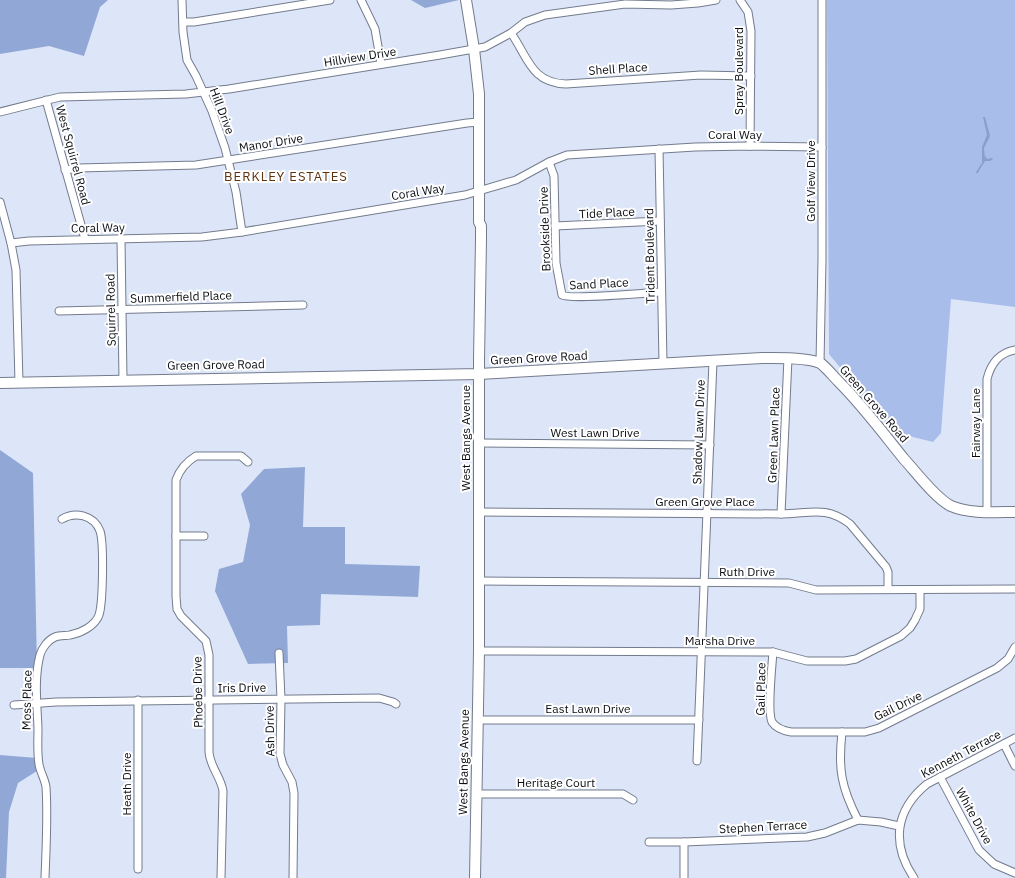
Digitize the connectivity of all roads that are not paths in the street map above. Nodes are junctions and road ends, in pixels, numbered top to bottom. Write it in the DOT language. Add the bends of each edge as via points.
graph roads {
  1 [pos="182,0"];
  2 [pos="330,0"];
  3 [pos="361,0"];
  4 [pos="466,0"];
  5 [pos="716,0"];
  6 [pos="740,0"];
  7 [pos="822,0"];
  8 [pos="651,2"];
  9 [pos="183,22"];
  10 [pos="511,33"];
  11 [pos="474,49"];
  12 [pos="380,64"];
  13 [pos="751,76"];
  14 [pos="204,92"];
  15 [pos="46,100"];
  16 [pos="0,112"];
  17 [pos="479,122"];
  18 [pos="750,146"];
  19 [pos="822,147"];
  20 [pos="659,149"];
  21 [pos="228,161"];
  22 [pos="549,162"];
  23 [pos="65,170"];
  24 [pos="480,191"];
  25 [pos="0,202"];
  26 [pos="660,221"];
  27 [pos="555,226"];
  28 [pos="242,232"];
  29 [pos="121,238"];
  30 [pos="84,239"];
  31 [pos="11,243"];
  32 [pos="661,292"];
  33 [pos="562,295"];
  34 [pos="303,305"];
  35 [pos="122,310"];
  36 [pos="59,311"];
  37 [pos="1015,350"];
  38 [pos="788,358"];
  39 [pos="713,360"];
  40 [pos="662,363"];
  41 [pos="820,363"];
  42 [pos="479,374"];
  43 [pos="124,380"];
  44 [pos="0,383"];
  45 [pos="19,383"];
  46 [pos="479,443"];
  47 [pos="710,445"];
  48 [pos="248,462"];
  49 [pos="479,512"];
  50 [pos="987,512"];
  51 [pos="1015,512"];
  52 [pos="707,513"];
  53 [pos="781,514"];
  54 [pos="62,519"];
  55 [pos="176,536"];
  56 [pos="204,536"];
  57 [pos="478,581"];
  58 [pos="704,583"];
  59 [pos="888,589"];
  60 [pos="1015,589"];
  61 [pos="920,590"];
  62 [pos="1015,647"];
  63 [pos="479,651"];
  64 [pos="701,652"];
  65 [pos="773,652"];
  66 [pos="279,653"];
  67 [pos="281,699"];
  68 [pos="138,700"];
  69 [pos="209,700"];
  70 [pos="37,703"];
  71 [pos="396,704"];
  72 [pos="14,705"];
  73 [pos="477,720"];
  74 [pos="699,720"];
  75 [pos="774,724"];
  76 [pos="842,732"];
  77 [pos="1015,738"];
  78 [pos="1004,744"];
  79 [pos="697,762"];
  80 [pos="1015,766"];
  81 [pos="940,777"];
  82 [pos="476,794"];
  83 [pos="633,800"];
  84 [pos="858,820"];
  85 [pos="899,826"];
  86 [pos="649,842"];
  87 [pos="684,842"];
  88 [pos="138,869"];
  89 [pos="1015,873"];
  90 [pos="45,878"];
  91 [pos="221,878"];
  92 [pos="293,878"];
  93 [pos="475,878"];
  94 [pos="684,878"];
  95 [pos="914,878"];
  1 -- 9 [label="street, Hill Drive"];
  2 -- 9 [label="street"];
  3 -- 12 [label="street" via="375,29"];
  4 -- 11 [label="street, West Bangs Avenue"];
  5 -- 8 [label="street, Hillview Drive" via="698,3"];
  6 -- 13 [label="street, Spray Boulevard" via="750,18"];
  7 -- 19 [label="street, Golf View Drive"];
  8 -- 10 [label="street, Hillview Drive" via="540,16 525,22"];
  9 -- 14 [label="street, Hill Drive" via="187,60"];
  10 -- 11 [label="street, Hillview Drive" via="489,45"];
  10 -- 13 [label="street, Shell Place" via="532,69 539,76 552,82 566,84 701,75"];
  11 -- 12 [label="street, Hillview Drive"];
  11 -- 17 [label="street, West Bangs Avenue" via="479,80"];
  12 -- 14 [label="street, Hillview Drive"];
  13 -- 18 [label="street, Spray Boulevard"];
  14 -- 15 [label="street, Hillview Drive" via="60,97"];
  14 -- 21 [label="street, Hill Drive"];
  15 -- 16 [label="street, Hillview Drive"];
  15 -- 23 [label="street, West Squirrel Road"];
  17 -- 21 [label="street, Manor Drive"];
  17 -- 24 [label="street, West Bangs Avenue"];
  18 -- 19 [label="street, Coral Way"];
  18 -- 20 [label="street, Coral Way"];
  19 -- 41 [label="street, Golf View Drive"];
  20 -- 22 [label="street, Coral Way" via="567,155"];
  20 -- 26 [label="street, Trident Boulevard"];
  21 -- 23 [label="street, Manor Drive" via="196,166"];
  21 -- 28 [label="street, Hill Drive"];
  22 -- 24 [label="street, Coral Way" via="516,180"];
  22 -- 27 [label="street, Brookside Drive" via="554,176"];
  23 -- 30 [label="street, West Squirrel Road"];
  24 -- 28 [label="street, Coral Way"];
  24 -- 42 [label="street, West Bangs Avenue"];
  25 -- 31 [label="street"];
  26 -- 27 [label="street, Tide Place"];
  26 -- 32 [label="street, Trident Boulevard"];
  27 -- 33 [label="street, Brookside Drive" via="556,263"];
  28 -- 29 [label="street, Coral Way" via="202,237"];
  29 -- 30 [label="street, Coral Way"];
  29 -- 35 [label="street, Squirrel Road"];
  30 -- 31 [label="street, Coral Way" via="29,240"];
  31 -- 45 [label="street" via="16,270"];
  32 -- 33 [label="street, Sand Place" via="584,297"];
  32 -- 40 [label="street, Trident Boulevard"];
  34 -- 35 [label="street, Summerfield Place"];
  35 -- 36 [label="street, Summerfield Place"];
  35 -- 43 [label="street, Squirrel Road"];
  37 -- 50 [label="street, Fairway Lane" via="1008,351 994,362 987,379"];
  38 -- 39 [label="street, Green Grove Road"];
  38 -- 41 [label="street, Green Grove Road"];
  38 -- 53 [label="street, Green Lawn Place"];
  39 -- 40 [label="street, Green Grove Road"];
  39 -- 47 [label="street, Shadow Lawn Drive"];
  40 -- 42 [label="street, Green Grove Road"];
  41 -- 50 [label="street, Green Grove Road" via="853,396 917,474 942,500 956,508"];
  42 -- 43 [label="street, Green Grove Road"];
  42 -- 46 [label="street, West Bangs Avenue"];
  43 -- 45 [label="street, Green Grove Road"];
  44 -- 45 [label="street, Green Grove Road"];
  46 -- 47 [label="street, West Lawn Drive"];
  46 -- 49 [label="street, West Bangs Avenue"];
  47 -- 52 [label="street, Shadow Lawn Drive"];
  48 -- 55 [label="street, Phoebe Drive" via="240,456 196,456 186,463 176,480"];
  49 -- 52 [label="street, Green Grove Place"];
  49 -- 57 [label="street, West Bangs Avenue"];
  50 -- 51 [label="street, Green Grove Road"];
  52 -- 53 [label="street, Green Grove Place"];
  52 -- 58 [label="street, Shadow Lawn Drive"];
  53 -- 59 [label="street, Green Grove Place" via="819,511 844,519 886,567"];
  54 -- 70 [label="street, Moss Place" via="76,514 87,516 100,530 102,603 99,616 92,625 72,635 55,637 45,645 40,654 37,675"];
  55 -- 56 [label="street"];
  55 -- 69 [label="street, Phoebe Drive" via="177,609 184,621 203,637 208,645"];
  57 -- 58 [label="street, Ruth Drive"];
  57 -- 63 [label="street, West Bangs Avenue"];
  58 -- 59 [label="street, Ruth Drive" via="789,583 816,590"];
  58 -- 64 [label="street, Shadow Lawn Drive"];
  59 -- 61 [label="street, Ruth Drive"];
  60 -- 61 [label="street, Ruth Drive"];
  61 -- 65 [label="street, Marsha Drive" via="920,609 910,628 901,636 860,658 845,661 807,661"];
  62 -- 76 [label="street, Gail Drive" via="1008,659 996,668 879,728 865,732"];
  63 -- 64 [label="street, Marsha Drive"];
  63 -- 73 [label="street, West Bangs Avenue"];
  64 -- 65 [label="street, Marsha Drive"];
  64 -- 74 [label="street, Shadow Lawn Drive"];
  65 -- 75 [label="street, Gail Place" via="770,714"];
  66 -- 67 [label="street, Ash Drive"];
  67 -- 69 [label="street, Iris Drive"];
  67 -- 71 [label="street, Iris Drive" via="379,698"];
  67 -- 92 [label="street, Ash Drive" via="280,754 294,793"];
  68 -- 69 [label="street, Iris Drive"];
  68 -- 70 [label="street, Iris Drive"];
  68 -- 88 [label="street, Heath Drive"];
  69 -- 91 [label="street, Phoebe Drive" via="209,756 220,778 223,791"];
  70 -- 72 [label="street, Iris Drive"];
  70 -- 90 [label="street, Moss Place" via="38,763 46,786"];
  73 -- 74 [label="street, East Lawn Drive"];
  73 -- 82 [label="street, West Bangs Avenue"];
  74 -- 79 [label="street, Shadow Lawn Drive"];
  75 -- 76 [label="street, Gail Drive" via="791,732"];
  76 -- 84 [label="street" via="842,783"];
  77 -- 78 [label="street, Kenneth Terrace"];
  78 -- 80 [label="street"];
  78 -- 81 [label="street, Kenneth Terrace"];
  81 -- 85 [label="street, Kenneth Terrace" via="913,797"];
  81 -- 89 [label="street, White Drive" via="979,850 994,864"];
  82 -- 83 [label="street, Heritage Court" via="623,794"];
  82 -- 93 [label="street, West Bangs Avenue"];
  84 -- 85 [label="street, Stephen Terrace"];
  84 -- 87 [label="street, Stephen Terrace" via="807,837"];
  85 -- 95 [label="street, Kenneth Terrace" via="903,858"];
  86 -- 87 [label="street, Stephen Terrace"];
  87 -- 94 [label="street"];
}
